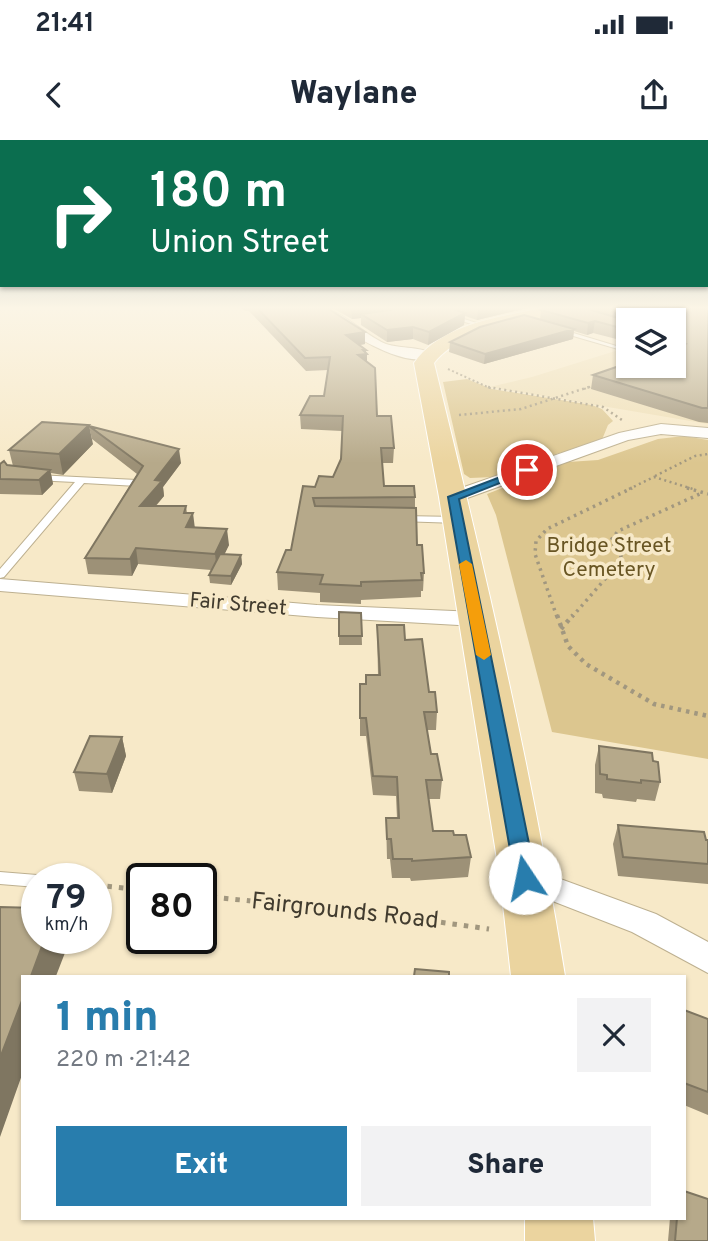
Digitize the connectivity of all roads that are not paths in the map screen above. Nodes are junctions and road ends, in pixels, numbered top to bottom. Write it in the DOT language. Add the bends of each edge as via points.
graph roads {
  1 [pos="429,359"];
  2 [pos="436,361"];
  3 [pos="708,433"];
  4 [pos="25,477"];
  5 [pos="80,482"];
  6 [pos="137,483"];
  7 [pos="455,509"];
  8 [pos="389,519"];
  9 [pos="0,575"];
  10 [pos="0,585"];
  11 [pos="476,619"];
  12 [pos="0,878"];
  13 [pos="525,878"];
  14 [pos="21,880"];
  15 [pos="708,959"];
  16 [pos="538,975"];
  17 [pos="559,1220"];
  18 [pos="560,1241"];
  1 -- 2 [label="street"];
  2 -- 7 [label="highway" via="424,363"];
  3 -- 7 [label="street" via="673,429 624,436"];
  4 -- 5 [label="lane"];
  5 -- 6 [label="lane"];
  5 -- 9 [label="lane"];
  7 -- 8 [label="lane"];
  7 -- 11 [label="highway"];
  10 -- 11 [label="street, Fair Street"];
  11 -- 13 [label="highway"];
  12 -- 14 [label="lane"];
  13 -- 15 [label="street" via="644,923"];
  13 -- 16 [label="highway"];
  17 -- 18 [label="highway"];
}
